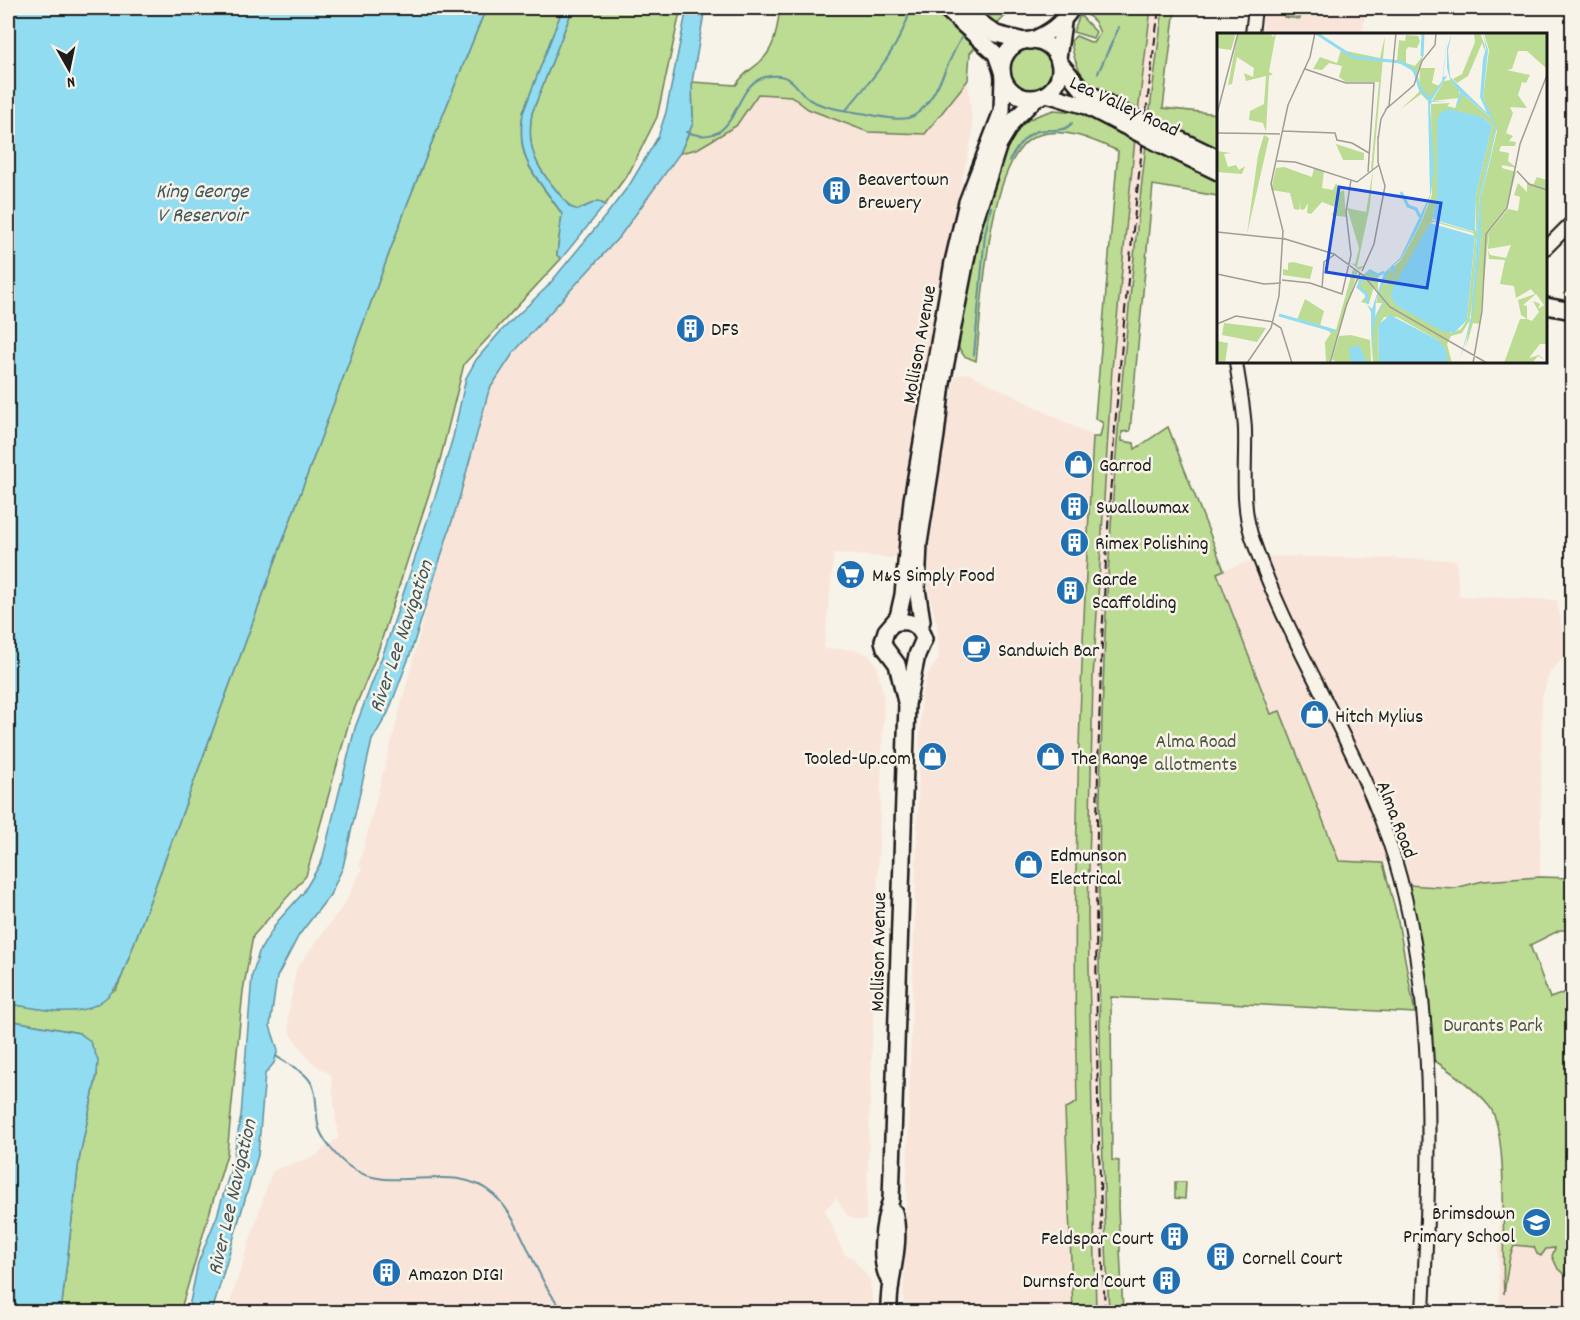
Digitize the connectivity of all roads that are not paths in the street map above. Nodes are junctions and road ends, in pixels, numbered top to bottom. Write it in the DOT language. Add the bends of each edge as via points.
graph roads {
  1 [pos="945,8"];
  2 [pos="961,8"];
  3 [pos="1072,8"];
  4 [pos="1255,8"];
  5 [pos="1063,22"];
  6 [pos="979,30"];
  7 [pos="1252,33"];
  8 [pos="1027,41"];
  9 [pos="1059,60"];
  10 [pos="1003,74"];
  11 [pos="1042,96"];
  12 [pos="1124,119"];
  13 [pos="1161,137"];
  14 [pos="1217,158"];
  15 [pos="1217,171"];
  16 [pos="1572,222"];
  17 [pos="1547,246"];
  18 [pos="1547,306"];
  19 [pos="1572,311"];
  20 [pos="1236,363"];
  21 [pos="894,623"];
  22 [pos="919,628"];
  23 [pos="889,654"];
  24 [pos="917,655"];
  25 [pos="907,704"];
  26 [pos="889,1312"];
  27 [pos="1423,1312"];
  1 -- 6 [label="main road"];
  2 -- 6 [label="main road"];
  3 -- 5 [label="main road"];
  4 -- 7 [label="street"];
  5 -- 8 [label="main road" via="1045,35"];
  5 -- 9 [label="main road"];
  6 -- 8 [label="main road"];
  6 -- 10 [label="main road" via="996,54"];
  8 -- 9 [label="main road" via="1047,45"];
  8 -- 10 [label="main road" via="1014,46 1005,56"];
  9 -- 11 [label="main road" via="1060,73 1054,87"];
  9 -- 12 [label="main road, Lea Valley Road" via="1082,89"];
  10 -- 11 [label="main road" via="1007,86 1017,95"];
  10 -- 21 [label="main road, Mollison Avenue" via="1002,111 967,202 953,262 912,500 903,595"];
  11 -- 12 [label="main road, Lea Valley Road"];
  11 -- 22 [label="main road, Mollison Avenue" via="1013,121 999,144 966,257 942,383 919,543"];
  12 -- 13 [label="main road, Lea Valley Road, bridge"];
  13 -- 14 [label="main road, Lea Valley Road"];
  13 -- 15 [label="main road, Lea Valley Road"];
  16 -- 17 [label="street"];
  18 -- 19 [label="main road"];
  20 -- 27 [label="street, Alma Road" via="1245,428 1249,526 1299,648 1381,821 1395,861 1415,955 1424,1017 1428,1116"];
  21 -- 22 [label="main road" via="910,622"];
  21 -- 23 [label="main road, Mollison Avenue" via="883,641"];
  22 -- 24 [label="main road, Mollison Avenue" via="924,639"];
  23 -- 24 [label="main road" via="903,660"];
  23 -- 25 [label="main road, Mollison Avenue" via="897,664"];
  24 -- 25 [label="main road, Mollison Avenue"];
  25 -- 26 [label="main road, Mollison Avenue" via="891,1200 886,1216 883,1269 889,1280"];
}
